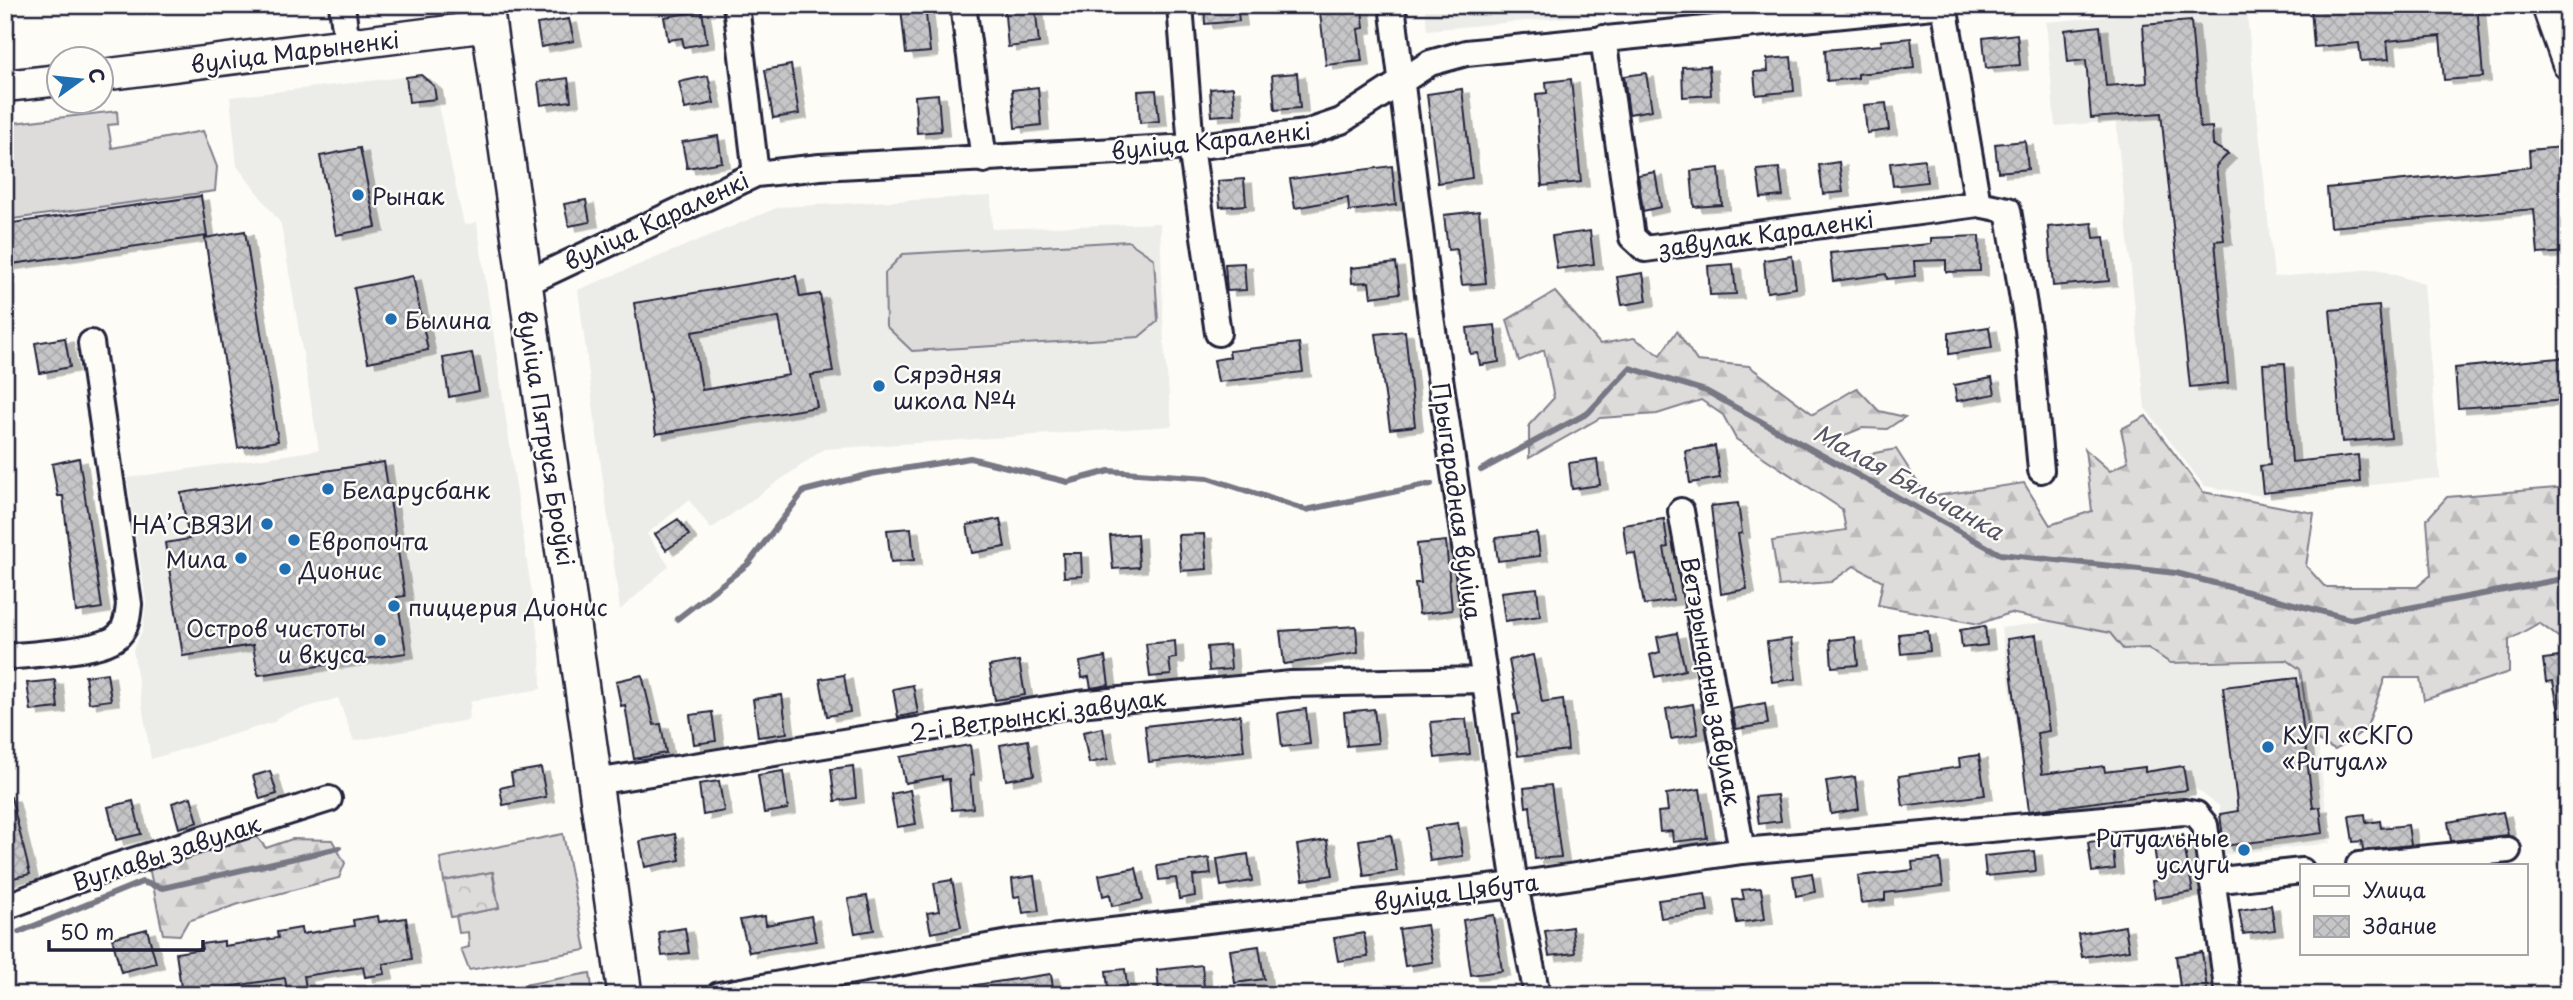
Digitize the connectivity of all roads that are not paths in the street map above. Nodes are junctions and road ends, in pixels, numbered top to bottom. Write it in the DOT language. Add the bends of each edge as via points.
graph roads {
  1 [pos="342,5"];
  2 [pos="736,5"];
  3 [pos="963,5"];
  4 [pos="1180,5"];
  5 [pos="1392,5"];
  6 [pos="1944,5"];
  7 [pos="2547,5"];
  8 [pos="487,15"];
  9 [pos="1603,38"];
  10 [pos="347,45"];
  11 [pos="2568,64"];
  12 [pos="116,73"];
  13 [pos="1399,81"];
  14 [pos="46,82"];
  15 [pos="5,86"];
  16 [pos="1191,147"];
  17 [pos="984,160"];
  18 [pos="756,174"];
  19 [pos="1978,204"];
  20 [pos="524,284"];
  21 [pos="1218,333"];
  22 [pos="91,343"];
  23 [pos="2041,470"];
  24 [pos="1681,512"];
  25 [pos="5,657"];
  26 [pos="1485,680"];
  27 [pos="595,782"];
  28 [pos="329,799"];
  29 [pos="2508,850"];
  30 [pos="1742,851"];
  31 [pos="2369,864"];
  32 [pos="2300,871"];
  33 [pos="2212,881"];
  34 [pos="1515,886"];
  35 [pos="5,907"];
  36 [pos="625,995"];
  37 [pos="719,995"];
  38 [pos="1537,995"];
  39 [pos="2228,995"];
  1 -- 10 [label="street"];
  2 -- 18 [label="street"];
  3 -- 17 [label="street"];
  4 -- 16 [label="street"];
  5 -- 13 [label="street, Прыгарадная вуліца"];
  6 -- 9 [label="street, вуліца Караленкі"];
  6 -- 19 [label="street"];
  7 -- 11 [label="street"];
  8 -- 10 [label="street, вуліца Марыненкі"];
  8 -- 20 [label="main road, вуліца Пятруся Броўкі"];
  9 -- 13 [label="street, вуліца Караленкі" via="1466,54 1430,63"];
  9 -- 19 [label="street, завулак Караленкі" via="1632,237 1645,249"];
  10 -- 12 [label="street, вуліца Марыненкі"];
  13 -- 16 [label="street, вуліца Караленкі" via="1341,121 1306,133"];
  13 -- 26 [label="street, Прыгарадная вуліца"];
  14 -- 15 [label="street"];
  16 -- 17 [label="street, вуліца Караленкі"];
  16 -- 21 [label="street"];
  17 -- 18 [label="street, вуліца Караленкі"];
  18 -- 20 [label="street, вуліца Караленкі"];
  19 -- 23 [label="street, завулак Караленкі" via="2008,209 2028,329"];
  20 -- 27 [label="main road, вуліца Пятруся Броўкі"];
  22 -- 25 [label="street" via="129,604 121,634 101,645"];
  24 -- 30 [label="street, Ветэрынарны завулак"];
  26 -- 27 [label="street, 2-і Ветрынскі завулак" via="1291,684 1079,704"];
  26 -- 34 [label="street, Прыгарадная вуліца"];
  27 -- 36 [label="main road, вуліца Пятруся Броўкі"];
  28 -- 35 [label="street, Вуглавы завулак" via="110,868"];
  29 -- 31 [label="street"];
  30 -- 33 [label="street, вуліца Цябута" via="2184,812 2196,814 2205,825"];
  30 -- 34 [label="street, вуліца Цябута"];
  32 -- 33 [label="street"];
  33 -- 39 [label="street"];
  34 -- 37 [label="street, вуліца Цябута" via="1015,942"];
  34 -- 38 [label="street, Прыгарадная вуліца"];
}
